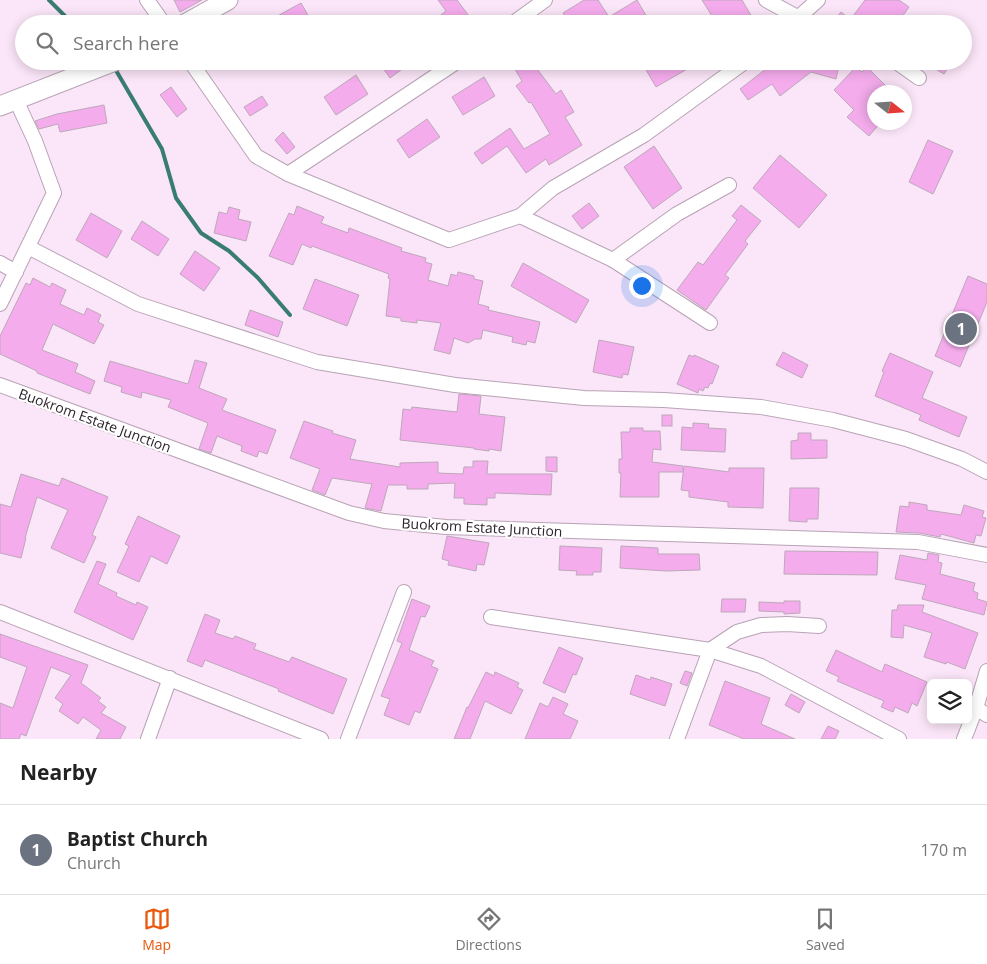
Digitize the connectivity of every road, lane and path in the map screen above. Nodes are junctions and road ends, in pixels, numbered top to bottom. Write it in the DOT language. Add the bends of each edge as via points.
graph roads {
  1 [pos="147,0"];
  2 [pos="228,0"];
  3 [pos="545,0"];
  4 [pos="766,0"];
  5 [pos="818,0"];
  6 [pos="158,15"];
  7 [pos="201,15"];
  8 [pos="524,15"];
  9 [pos="787,15"];
  10 [pos="802,15"];
  11 [pos="96,70"];
  12 [pos="196,70"];
  13 [pos="444,70"];
  14 [pos="734,70"];
  15 [pos="908,70"];
  16 [pos="919,78"];
  17 [pos="8,103"];
  18 [pos="288,174"];
  19 [pos="729,185"];
  20 [pos="520,216"];
  21 [pos="28,247"];
  22 [pos="613,260"];
  23 [pos="0,264"];
  24 [pos="16,272"];
  25 [pos="0,304"];
  26 [pos="710,322"];
  27 [pos="0,385"];
  28 [pos="987,472"];
  29 [pos="987,555"];
  30 [pos="404,592"];
  31 [pos="0,612"];
  32 [pos="491,617"];
  33 [pos="819,626"];
  34 [pos="710,650"];
  35 [pos="987,671"];
  36 [pos="170,678"];
  37 [pos="981,711"];
  38 [pos="148,739"];
  39 [pos="321,739"];
  40 [pos="348,739"];
  41 [pos="677,739"];
  42 [pos="899,739"];
  43 [pos="964,739"];
  1 -- 6 [label="street"];
  2 -- 7 [label="street"];
  3 -- 8 [label="street"];
  4 -- 9 [label="street"];
  5 -- 10 [label="street"];
  11 -- 17 [label="street"];
  12 -- 18 [label="street" via="256,156"];
  13 -- 18 [label="street"];
  14 -- 20 [label="street" via="644,135 552,188"];
  15 -- 16 [label="street"];
  17 -- 21 [label="street" via="35,142 54,193"];
  18 -- 20 [label="street" via="449,240"];
  19 -- 22 [label="street" via="677,214"];
  20 -- 22 [label="street"];
  21 -- 24 [label="street"];
  21 -- 28 [label="street" via="138,304 317,362 455,386 584,398 761,407 833,420 906,439 962,459"];
  22 -- 26 [label="street"];
  23 -- 24 [label="street"];
  24 -- 25 [label="street"];
  27 -- 29 [label="street, Buokrom Estate Junction" via="349,513 384,521 446,527 918,542"];
  30 -- 40 [label="street"];
  31 -- 36 [label="street"];
  32 -- 34 [label="street"];
  33 -- 34 [label="street" via="761,625 737,632"];
  34 -- 41 [label="street"];
  34 -- 42 [label="street" via="761,666"];
  35 -- 37 [label="street"];
  36 -- 38 [label="street"];
  36 -- 39 [label="street"];
  37 -- 43 [label="street"];
}
